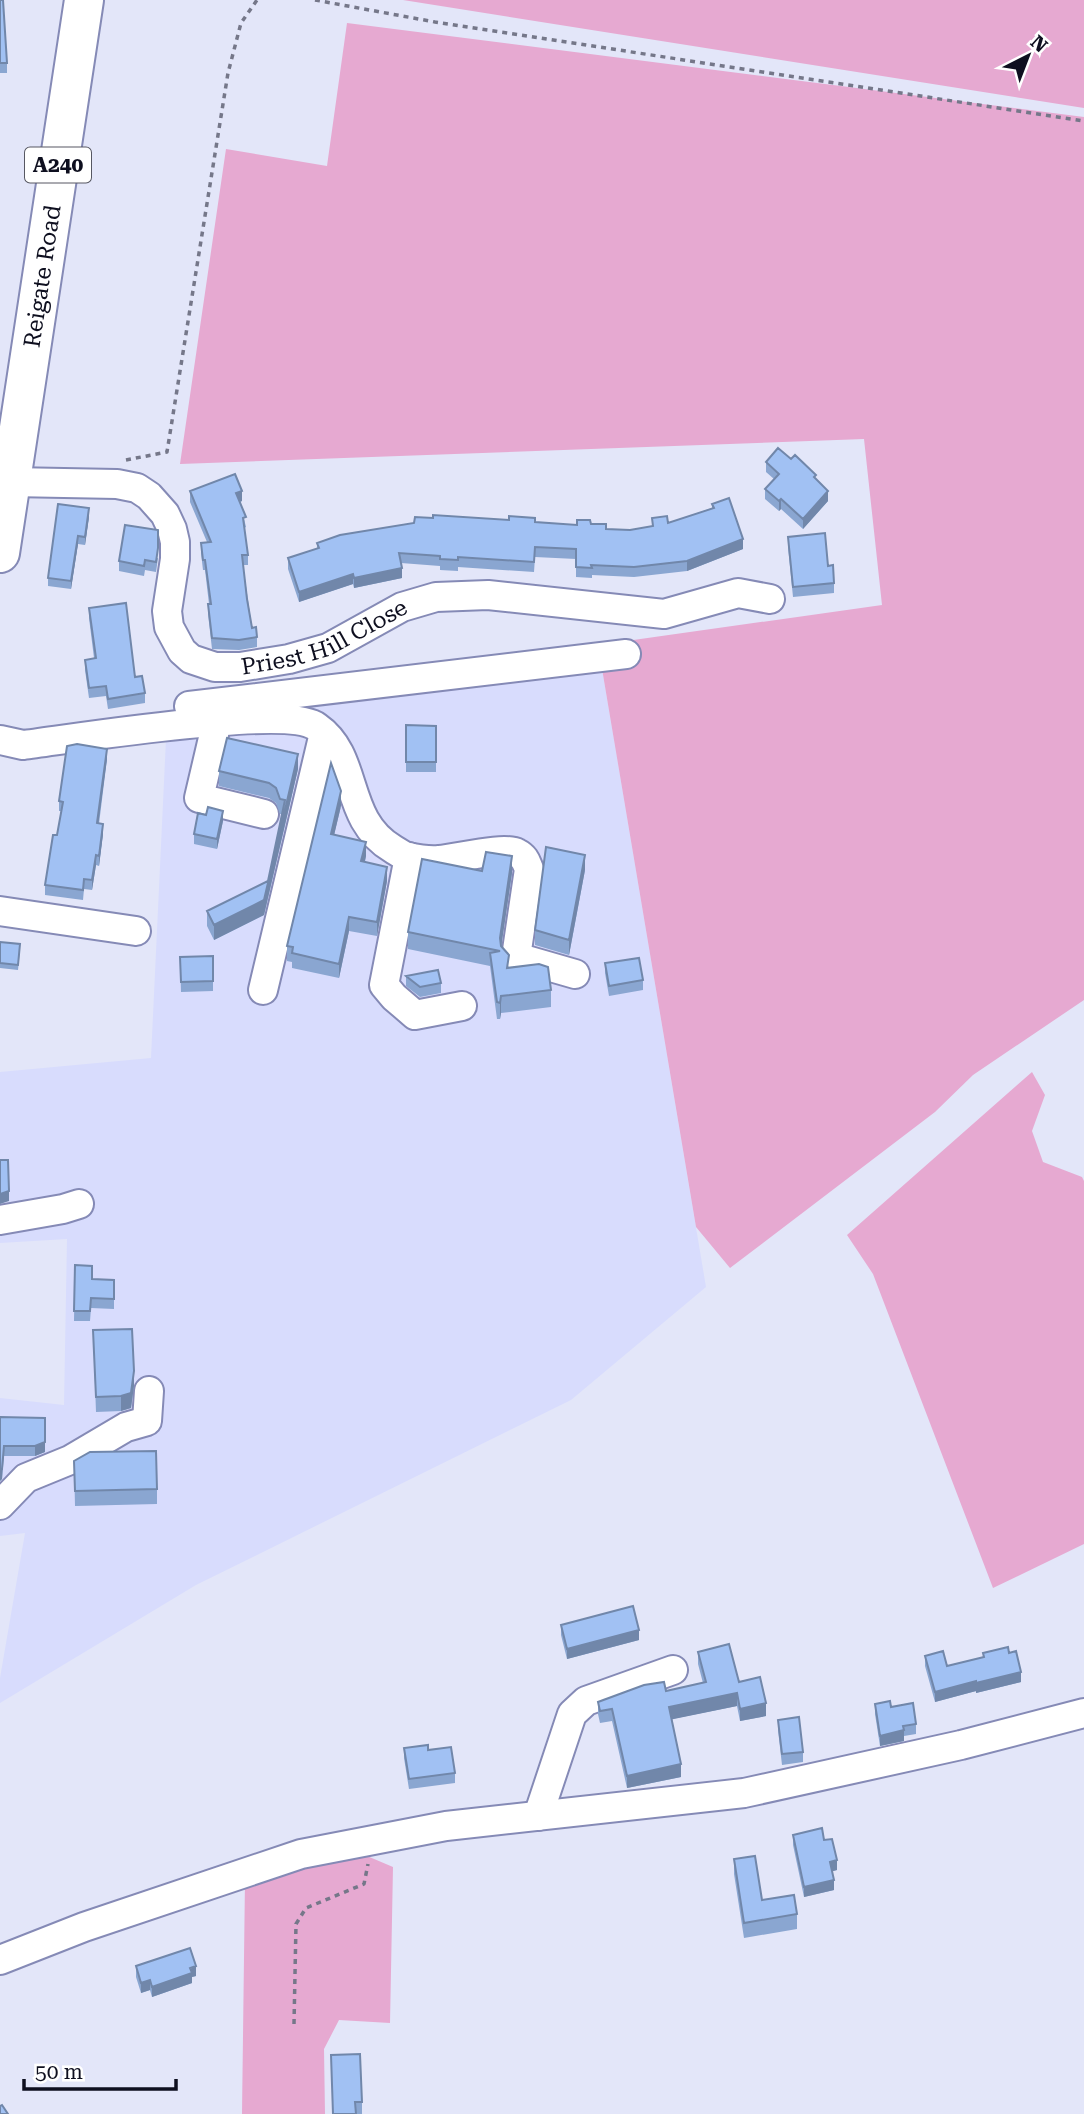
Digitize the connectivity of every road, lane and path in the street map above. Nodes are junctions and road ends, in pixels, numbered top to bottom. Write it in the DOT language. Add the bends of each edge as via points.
graph roads {
  1 [pos="84,0"];
  2 [pos="257,0"];
  3 [pos="315,0"];
  4 [pos="1084,121"];
  5 [pos="167,452"];
  6 [pos="10,481"];
  7 [pos="0,553"];
  8 [pos="771,599"];
  9 [pos="626,654"];
  10 [pos="217,721"];
  11 [pos="324,733"];
  12 [pos="0,738"];
  13 [pos="264,814"];
  14 [pos="409,857"];
  15 [pos="0,911"];
  16 [pos="136,931"];
  17 [pos="575,974"];
  18 [pos="263,990"];
  19 [pos="463,1006"];
  20 [pos="79,1204"];
  21 [pos="0,1220"];
  22 [pos="149,1391"];
  23 [pos="0,1505"];
  24 [pos="673,1670"];
  25 [pos="1084,1713"];
  26 [pos="538,1815"];
  27 [pos="364,1842"];
  28 [pos="0,1960"];
  29 [pos="294,2024"];
  1 -- 6 [label="highway, Reigate Road / A240"];
  2 -- 5 [label="path" via="242,23 228,73"];
  3 -- 4 [label="path"];
  6 -- 7 [label="highway, Reigate Road / A240"];
  6 -- 8 [label="street, Priest Hill Close" via="117,484 149,496 165,514 175,542 169,627 191,659 215,667 277,661 328,648 402,607 436,597 488,595 664,614 738,593"];
  9 -- 12 [label="street" via="15,729"];
  10 -- 11 [label="street" via="309,722"];
  10 -- 12 [label="street" via="23,745"];
  10 -- 13 [label="street" via="199,797"];
  11 -- 14 [label="street" via="338,748 360,815 380,842"];
  11 -- 18 [label="street"];
  14 -- 17 [label="street" via="436,861 515,851 529,869 516,957"];
  14 -- 19 [label="street" via="384,985 415,1015"];
  15 -- 16 [label="street"];
  20 -- 21 [label="street"];
  22 -- 23 [label="street" via="147,1420 26,1478"];
  24 -- 26 [label="street" via="586,1701 572,1714"];
  25 -- 26 [label="street" via="744,1793"];
  26 -- 27 [label="street"];
  27 -- 28 [label="street" via="301,1854"];
  27 -- 29 [label="path" via="370,1857 364,1884 306,1908 296,1924"];
}
